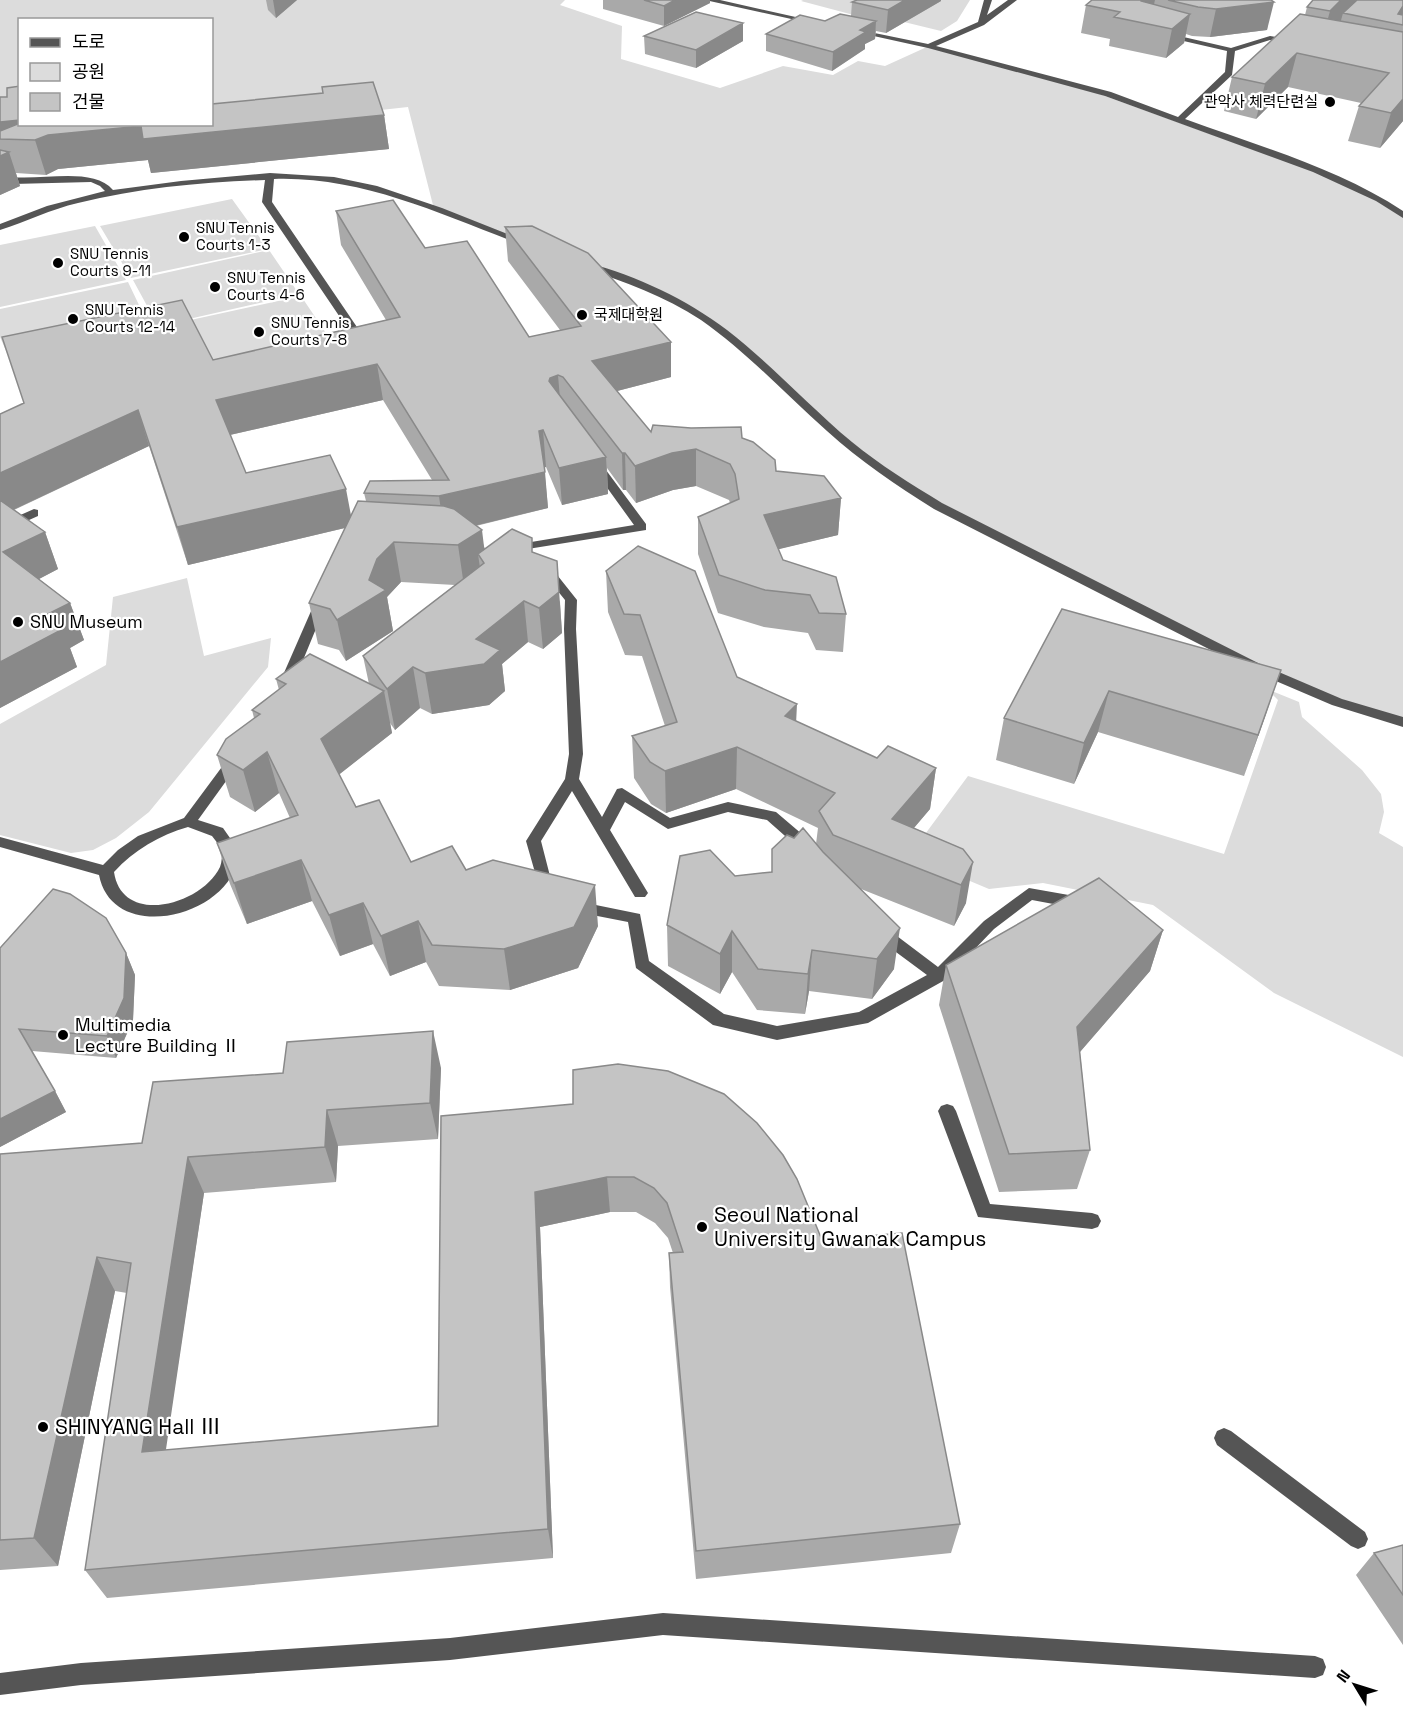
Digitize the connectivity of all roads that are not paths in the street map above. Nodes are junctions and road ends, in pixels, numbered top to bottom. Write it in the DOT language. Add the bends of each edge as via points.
graph roads {
  1 [pos="709,0"];
  2 [pos="988,0"];
  3 [pos="1013,0"];
  4 [pos="981,23"];
  5 [pos="825,24"];
  6 [pos="848,29"];
  7 [pos="1153,31"];
  8 [pos="1302,44"];
  9 [pos="930,46"];
  10 [pos="1232,50"];
  11 [pos="1179,120"];
  12 [pos="270,176"];
  13 [pos="0,178"];
  14 [pos="110,192"];
  15 [pos="1403,215"];
  16 [pos="0,227"];
  17 [pos="531,245"];
  18 [pos="574,261"];
  19 [pos="356,333"];
  20 [pos="588,453"];
  21 [pos="34,513"];
  22 [pos="0,529"];
  23 [pos="507,556"];
  24 [pos="537,566"];
  25 [pos="327,585"];
  26 [pos="283,693"];
  27 [pos="1403,722"];
  28 [pos="243,748"];
  29 [pos="572,779"];
  30 [pos="189,822"];
  31 [pos="603,829"];
  32 [pos="0,842"];
  33 [pos="814,868"];
  34 [pos="106,871"];
  35 [pos="640,893"];
  36 [pos="1098,909"];
  37 [pos="873,927"];
  38 [pos="939,976"];
  39 [pos="947,1111"];
  40 [pos="1092,1221"];
  41 [pos="1224,1438"];
  42 [pos="1358,1539"];
  43 [pos="1315,1667"];
  44 [pos="0,1684"];
  1 -- 5 [label="street"];
  2 -- 4 [label="street"];
  3 -- 4 [label="street"];
  4 -- 9 [label="street"];
  6 -- 9 [label="street"];
  7 -- 10 [label="street"];
  8 -- 10 [label="street" via="1270,38"];
  9 -- 11 [label="street" via="1108,94"];
  10 -- 11 [label="street" via="1229,73"];
  11 -- 15 [label="street" via="1316,170"];
  12 -- 14 [label="street"];
  12 -- 17 [label="street" via="313,177 386,192"];
  12 -- 19 [label="street" via="267,202"];
  13 -- 14 [label="street" via="24,184 87,178 99,180"];
  14 -- 16 [label="street" via="56,205"];
  18 -- 27 [label="street" via="671,299 702,317 733,339 848,444 938,506 1255,668 1337,702"];
  20 -- 23 [label="street" via="642,528"];
  21 -- 22 [label="street"];
  24 -- 29 [label="street" via="548,570 571,600 576,754"];
  25 -- 26 [label="street"];
  28 -- 30 [label="street"];
  29 -- 31 [label="street"];
  29 -- 38 [label="street" via="533,841 543,879 582,908 635,918 642,964 719,1020 777,1032 862,1018"];
  30 -- 34 [label="street" via="145,839 117,857"];
  30 -- 34 [label="street" via="217,830 231,848 223,875 201,899 164,912 132,907 114,896"];
  31 -- 33 [label="street" via="622,793 668,824 728,807 771,816 798,838"];
  31 -- 35 [label="street"];
  32 -- 34 [label="street"];
  36 -- 38 [label="street" via="1029,894 989,925"];
  37 -- 38 [label="street"];
  39 -- 40 [label="street" via="984,1210"];
  41 -- 42 [label="street"];
  43 -- 44 [label="street" via="663,1624 450,1649 96,1673"];
}
